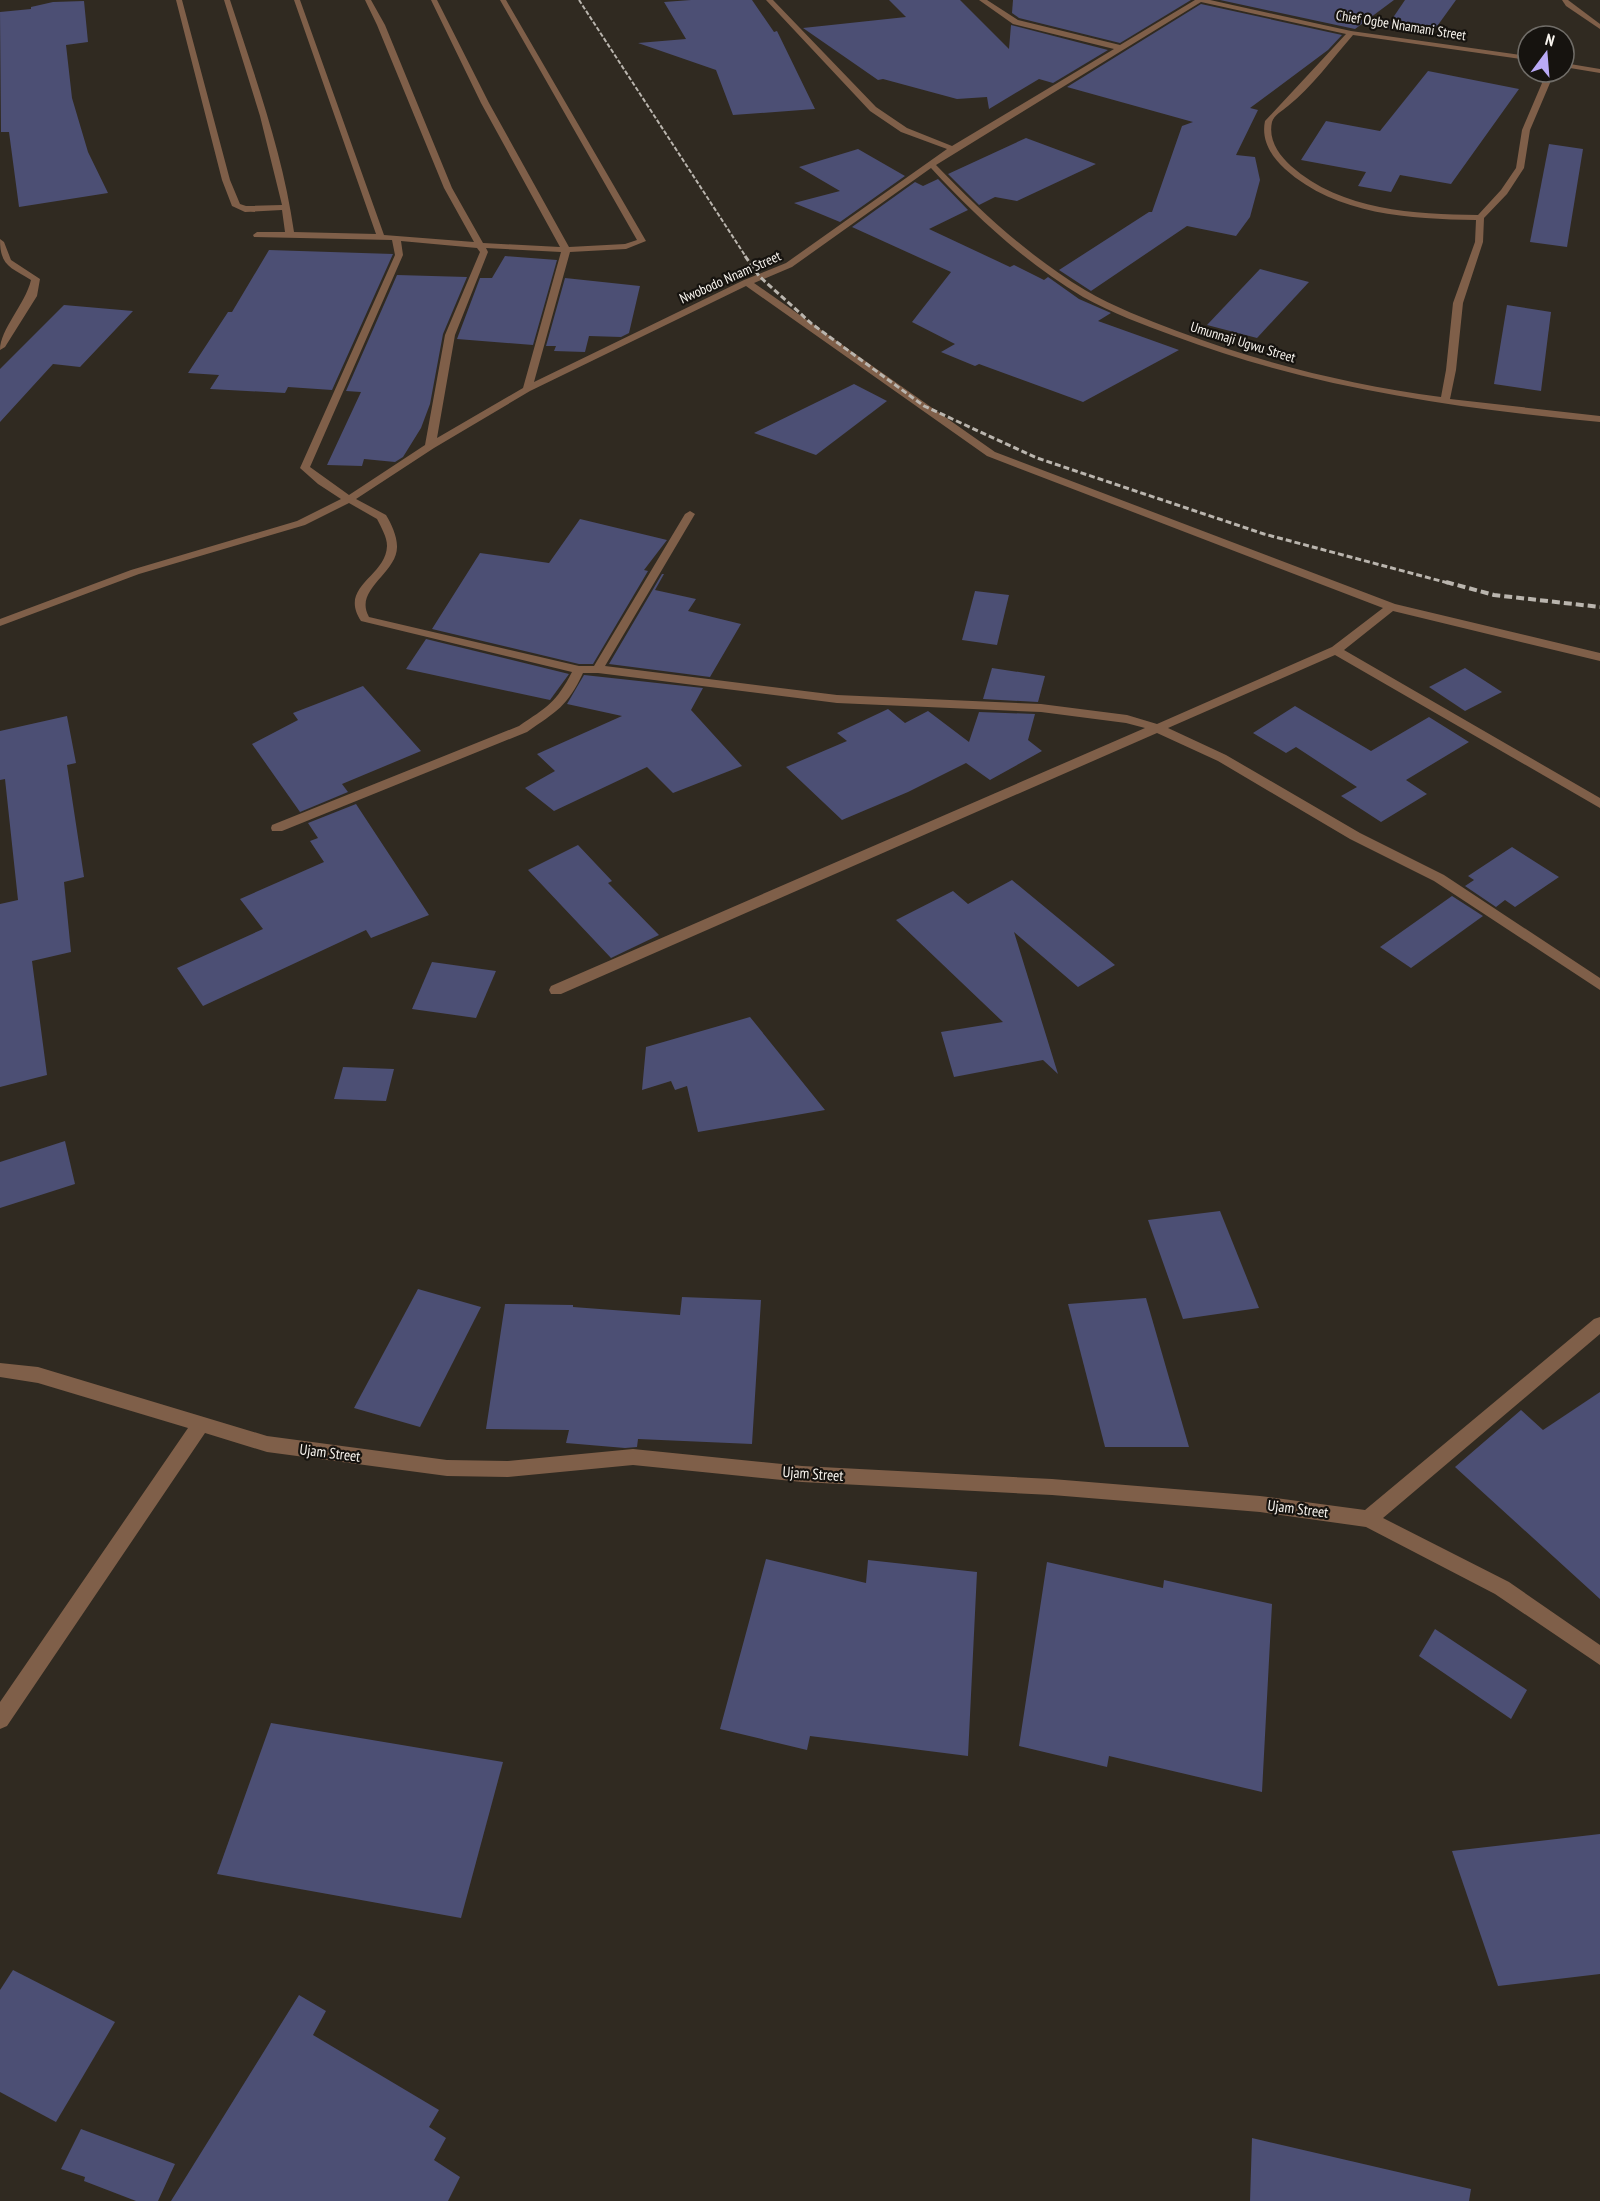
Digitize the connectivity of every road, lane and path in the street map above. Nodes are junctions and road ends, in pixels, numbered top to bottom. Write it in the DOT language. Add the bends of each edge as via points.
graph roads {
  1 [pos="179,0"];
  2 [pos="227,0"];
  3 [pos="297,0"];
  4 [pos="368,0"];
  5 [pos="434,0"];
  6 [pos="503,0"];
  7 [pos="769,0"];
  8 [pos="982,0"];
  9 [pos="1200,0"];
  10 [pos="1565,0"];
  11 [pos="1600,27"];
  12 [pos="1351,33"];
  13 [pos="1121,48"];
  14 [pos="1516,56"];
  15 [pos="1576,67"];
  16 [pos="1600,71"];
  17 [pos="1546,84"];
  18 [pos="953,149"];
  19 [pos="932,165"];
  20 [pos="287,207"];
  21 [pos="1480,218"];
  22 [pos="257,235"];
  23 [pos="290,235"];
  24 [pos="381,237"];
  25 [pos="396,239"];
  26 [pos="0,242"];
  27 [pos="482,247"];
  28 [pos="566,249"];
  29 [pos="14,265"];
  30 [pos="0,268"];
  31 [pos="747,282"];
  32 [pos="0,347"];
  33 [pos="527,389"];
  34 [pos="1445,400"];
  35 [pos="1600,419"];
  36 [pos="430,446"];
  37 [pos="349,499"];
  38 [pos="690,514"];
  39 [pos="1390,607"];
  40 [pos="0,623"];
  41 [pos="1336,650"];
  42 [pos="1600,657"];
  43 [pos="598,669"];
  44 [pos="579,670"];
  45 [pos="1158,728"];
  46 [pos="1600,804"];
  47 [pos="278,828"];
  48 [pos="1600,985"];
  49 [pos="556,990"];
  50 [pos="1600,1324"];
  51 [pos="0,1370"];
  52 [pos="201,1424"];
  53 [pos="1368,1519"];
  54 [pos="1600,1656"];
  55 [pos="0,1719"];
  1 -- 20 [label="street" via="236,206"];
  2 -- 20 [label="street"];
  3 -- 24 [label="street"];
  4 -- 27 [label="street" via="448,188"];
  5 -- 28 [label="street" via="485,103"];
  6 -- 28 [label="street" via="642,241 624,247"];
  7 -- 18 [label="street" via="873,109 904,130"];
  8 -- 13 [label="street" via="1016,22"];
  9 -- 12 [label="street, Chief Ogbe Nnamani Street"];
  9 -- 13 [label="street, Nwobodo Nnam Street"];
  10 -- 11 [label="street"];
  12 -- 14 [label="street, Chief Ogbe Nnamani Street"];
  12 -- 21 [label="street" via="1271,116 1270,143 1276,155 1288,169 1326,194 1371,207"];
  13 -- 18 [label="street, Nwobodo Nnam Street"];
  15 -- 16 [label="street"];
  17 -- 21 [label="street" via="1526,130 1520,168"];
  18 -- 19 [label="street, Nwobodo Nnam Street"];
  19 -- 31 [label="street, Nwobodo Nnam Street" via="789,265"];
  19 -- 34 [label="street, Umunnaji Ugwu Street" via="972,209 1018,248 1081,292 1119,311 1240,357 1363,387"];
  20 -- 23 [label="street"];
  21 -- 34 [label="street" via="1479,242 1458,303"];
  22 -- 23 [label="street"];
  23 -- 24 [label="street"];
  24 -- 25 [label="street"];
  25 -- 27 [label="street"];
  25 -- 37 [label="street" via="399,255 305,468"];
  26 -- 29 [label="street" via="8,261"];
  27 -- 28 [label="street"];
  27 -- 36 [label="street" via="483,256 450,335"];
  28 -- 33 [label="street"];
  29 -- 30 [label="street"];
  29 -- 32 [label="street" via="32,275 36,286"];
  31 -- 33 [label="street, Nwobodo Nnam Street"];
  31 -- 39 [label="street" via="991,454"];
  33 -- 36 [label="street, Nwobodo Nnam Street"];
  34 -- 35 [label="street, Umunnaji Ugwu Street"];
  36 -- 37 [label="street, Nwobodo Nnam Street"];
  37 -- 40 [label="street, Nwobodo Nnam Street" via="301,523 135,572"];
  37 -- 44 [label="street" via="382,517 392,549 360,597 358,605 364,619"];
  38 -- 43 [label="street"];
  39 -- 41 [label="street"];
  39 -- 42 [label="street"];
  41 -- 45 [label="street"];
  41 -- 46 [label="street"];
  43 -- 44 [label="street"];
  43 -- 45 [label="street" via="837,699 1041,708 1127,719"];
  44 -- 47 [label="street" via="566,696 523,729"];
  45 -- 48 [label="street" via="1222,758 1355,836 1438,878"];
  45 -- 49 [label="street"];
  50 -- 53 [label="street"];
  51 -- 52 [label="street, Ujam Street" via="38,1375"];
  52 -- 53 [label="street, Ujam Street" via="267,1444 447,1468 508,1469 633,1457 802,1474 1052,1487 1260,1504"];
  52 -- 55 [label="street"];
  53 -- 54 [label="street, Ujam Street" via="1502,1588"];
}
